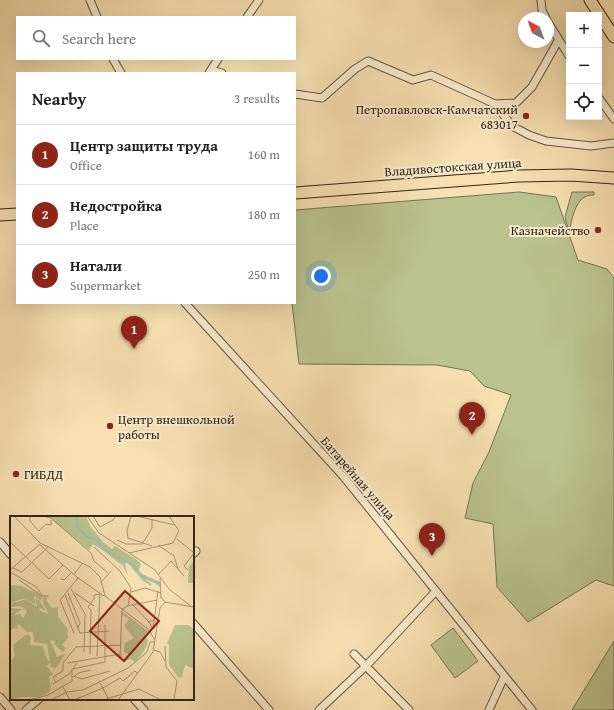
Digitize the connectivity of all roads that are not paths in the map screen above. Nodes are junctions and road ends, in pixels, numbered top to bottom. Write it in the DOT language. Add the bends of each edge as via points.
graph roads {
  1 [pos="90,0"];
  2 [pos="259,0"];
  3 [pos="541,0"];
  4 [pos="590,0"];
  5 [pos="543,12"];
  6 [pos="97,16"];
  7 [pos="248,16"];
  8 [pos="554,33"];
  9 [pos="614,37"];
  10 [pos="558,41"];
  11 [pos="566,52"];
  12 [pos="114,60"];
  13 [pos="217,60"];
  14 [pos="120,72"];
  15 [pos="210,72"];
  16 [pos="296,94"];
  17 [pos="602,102"];
  18 [pos="495,104"];
  19 [pos="614,119"];
  20 [pos="614,143"];
  21 [pos="614,178"];
  22 [pos="296,193"];
  23 [pos="16,214"];
  24 [pos="0,215"];
  25 [pos="186,304"];
  26 [pos="0,542"];
  27 [pos="10,554"];
  28 [pos="436,591"];
  29 [pos="194,624"];
  30 [pos="354,654"];
  31 [pos="367,665"];
  32 [pos="504,677"];
  33 [pos="0,697"];
  34 [pos="38,700"];
  35 [pos="135,700"];
  36 [pos="11,710"];
  37 [pos="26,710"];
  38 [pos="144,710"];
  39 [pos="269,710"];
  40 [pos="319,710"];
  41 [pos="409,710"];
  42 [pos="489,710"];
  43 [pos="532,710"];
  1 -- 6 [label="street"];
  2 -- 7 [label="street"];
  3 -- 5 [label="street"];
  4 -- 9 [label="main road"];
  8 -- 10 [label="street"];
  10 -- 11 [label="street"];
  10 -- 18 [label="street" via="525,95 516,103"];
  12 -- 14 [label="street"];
  13 -- 15 [label="street"];
  16 -- 18 [label="street" via="322,98 368,61 413,80 431,75"];
  17 -- 19 [label="street"];
  18 -- 20 [label="street" via="512,126 546,141 591,146"];
  21 -- 22 [label="main road, Владивостокская улица" via="571,175 519,176"];
  23 -- 24 [label="main road"];
  25 -- 28 [label="street, Батарейная улица" via="343,476"];
  26 -- 27 [label="street"];
  28 -- 31 [label="street"];
  28 -- 32 [label="street, Батарейная улица"];
  29 -- 39 [label="street"];
  30 -- 31 [label="street"];
  31 -- 40 [label="street"];
  31 -- 41 [label="street"];
  32 -- 42 [label="street"];
  32 -- 43 [label="street, Батарейная улица"];
  33 -- 36 [label="street"];
  34 -- 37 [label="street"];
  35 -- 38 [label="street"];
}
